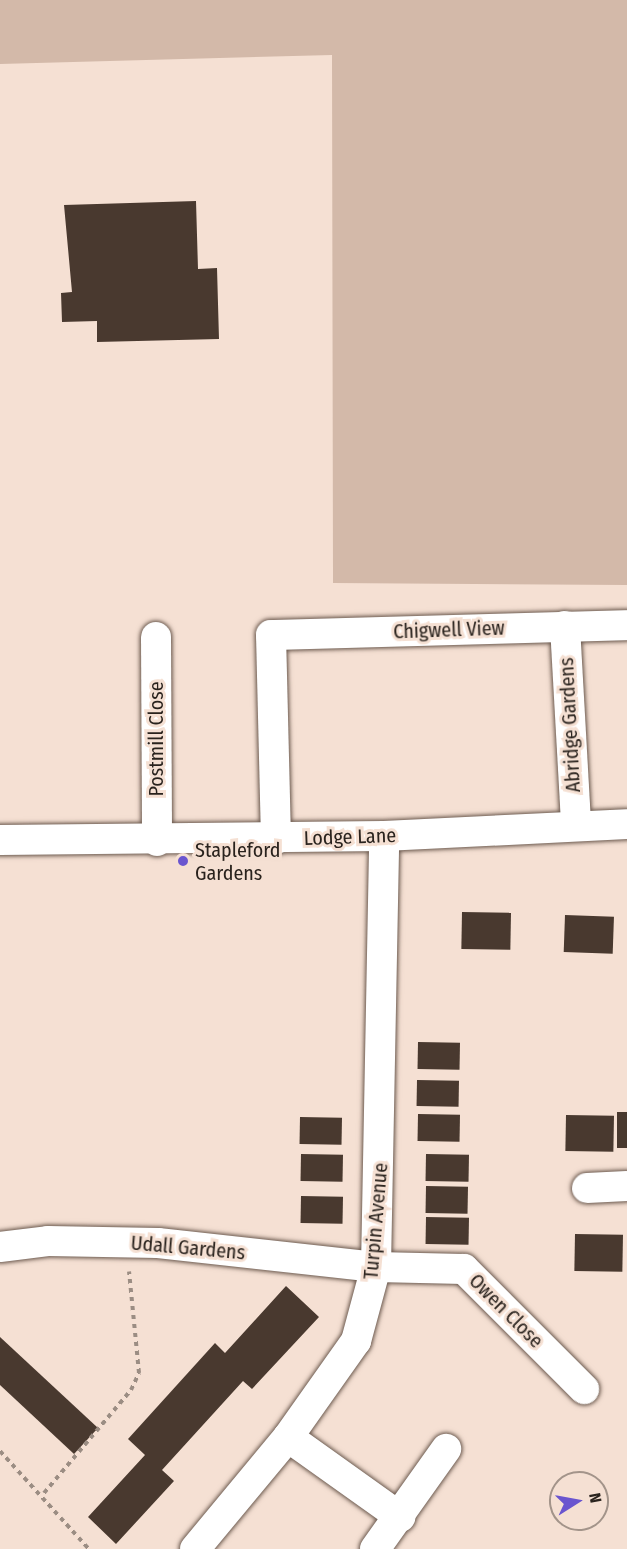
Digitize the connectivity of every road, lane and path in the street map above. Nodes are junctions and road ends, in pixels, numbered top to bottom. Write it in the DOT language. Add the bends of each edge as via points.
graph roads {
  1 [pos="627,625"];
  2 [pos="565,626"];
  3 [pos="156,637"];
  4 [pos="627,824"];
  5 [pos="576,825"];
  6 [pos="384,836"];
  7 [pos="276,839"];
  8 [pos="0,840"];
  9 [pos="157,841"];
  10 [pos="627,1186"];
  11 [pos="587,1188"];
  12 [pos="125,1242"];
  13 [pos="0,1247"];
  14 [pos="376,1267"];
  15 [pos="584,1389"];
  16 [pos="288,1437"];
  17 [pos="446,1449"];
  18 [pos="0,1451"];
  19 [pos="44,1493"];
  20 [pos="400,1517"];
  21 [pos="89,1549"];
  22 [pos="195,1549"];
  23 [pos="375,1549"];
  1 -- 2 [label="street, Chigwell View"];
  2 -- 5 [label="street, Abridge Gardens"];
  2 -- 7 [label="street, Chigwell View" via="271,635"];
  3 -- 9 [label="street, Postmill Close"];
  4 -- 5 [label="street, Lodge Lane"];
  5 -- 6 [label="street, Lodge Lane"];
  6 -- 7 [label="street, Lodge Lane"];
  6 -- 14 [label="street, Turpin Avenue"];
  7 -- 9 [label="street, Lodge Lane"];
  8 -- 9 [label="street, Lodge Lane"];
  10 -- 11 [label="street"];
  12 -- 13 [label="street, Udall Gardens" via="48,1241"];
  12 -- 14 [label="street, Udall Gardens"];
  12 -- 19 [label="path" via="139,1328 139,1373 131,1390"];
  14 -- 15 [label="street, Owen Close" via="464,1269"];
  14 -- 16 [label="street, Turpin Avenue" via="356,1341"];
  16 -- 20 [label="street"];
  16 -- 22 [label="street, Turpin Avenue"];
  17 -- 20 [label="street"];
  18 -- 19 [label="path"];
  19 -- 21 [label="path"];
  20 -- 23 [label="street"];
}
